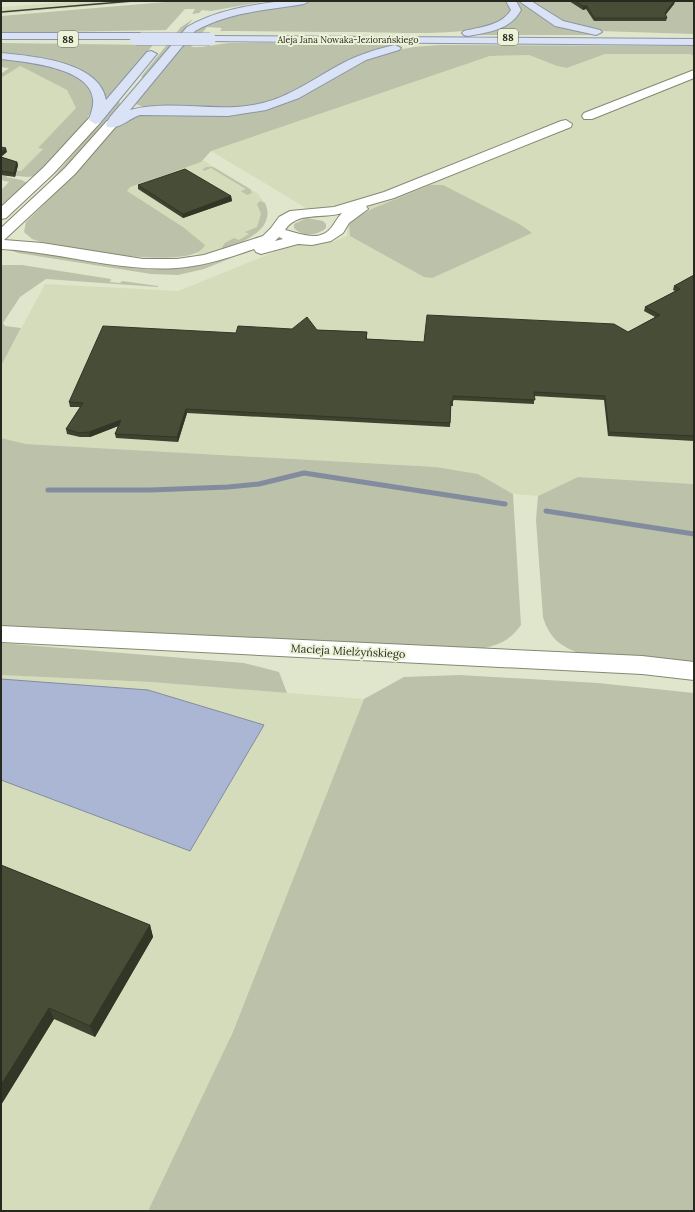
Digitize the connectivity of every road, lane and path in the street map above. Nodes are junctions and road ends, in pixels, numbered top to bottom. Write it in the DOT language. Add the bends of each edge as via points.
graph roads {
  1 [pos="278,1"];
  2 [pos="304,1"];
  3 [pos="512,1"];
  4 [pos="524,1"];
  5 [pos="1,36"];
  6 [pos="360,37"];
  7 [pos="137,38"];
  8 [pos="212,38"];
  9 [pos="655,38"];
  10 [pos="694,38"];
  11 [pos="1,40"];
  12 [pos="492,41"];
  13 [pos="694,42"];
  14 [pos="1,56"];
  15 [pos="694,74"];
  16 [pos="120,89"];
  17 [pos="129,103"];
  18 [pos="154,110"];
  19 [pos="95,120"];
  20 [pos="112,124"];
  21 [pos="77,140"];
  22 [pos="389,195"];
  23 [pos="317,212"];
  24 [pos="1,215"];
  25 [pos="21,219"];
  26 [pos="1,224"];
  27 [pos="339,225"];
  28 [pos="280,226"];
  29 [pos="1,236"];
  30 [pos="298,239"];
  31 [pos="1,244"];
  32 [pos="46,249"];
  33 [pos="1,250"];
  34 [pos="1,259"];
  35 [pos="27,259"];
  36 [pos="1,634"];
  37 [pos="694,671"];
  1 -- 16 [label="main road" via="215,11 179,25"];
  2 -- 17 [label="main road" via="223,15 198,24"];
  3 -- 6 [label="main road" via="515,6 514,15 504,23 488,29 463,33"];
  4 -- 9 [label="main road" via="552,20 567,26 602,33"];
  5 -- 7 [label="main road, Aleja Jana Nowaka-Jeziorańskiego / 88"];
  6 -- 8 [label="main road, Aleja Jana Nowaka-Jeziorańskiego / 88"];
  6 -- 9 [label="main road, Aleja Jana Nowaka-Jeziorańskiego / 88"];
  7 -- 8 [label="main road, Aleja Jana Nowaka-Jeziorańskiego / 88, bridge"];
  7 -- 11 [label="main road, Aleja Jana Nowaka-Jeziorańskiego / 88"];
  8 -- 12 [label="main road, Aleja Jana Nowaka-Jeziorańskiego / 88"];
  9 -- 10 [label="main road, Aleja Jana Nowaka-Jeziorańskiego / 88"];
  12 -- 13 [label="main road, Aleja Jana Nowaka-Jeziorańskiego / 88"];
  12 -- 18 [label="main road" via="412,45 377,52 339,68 288,98 252,109 210,113"];
  14 -- 19 [label="main road" via="61,66 78,73 97,89 99,107"];
  15 -- 22 [label="street" via="588,116 594,120 593,124 576,127 566,124"];
  16 -- 17 [label="main road" via="122,96"];
  16 -- 19 [label="main road"];
  17 -- 18 [label="main road"];
  17 -- 20 [label="main road"];
  18 -- 20 [label="main road" via="129,114"];
  19 -- 21 [label="street"];
  20 -- 25 [label="street" via="70,171"];
  21 -- 24 [label="street"];
  21 -- 26 [label="street" via="41,187"];
  22 -- 23 [label="street" via="335,211"];
  22 -- 27 [label="street" via="352,214"];
  23 -- 27 [label="street" via="333,216"];
  23 -- 28 [label="street" via="289,216"];
  25 -- 29 [label="street"];
  25 -- 32 [label="street" via="17,228 18,236"];
  27 -- 30 [label="street" via="338,230 330,236 314,240"];
  28 -- 30 [label="street" via="286,234"];
  28 -- 32 [label="street" via="273,236 259,242 210,258 181,263 141,263"];
  30 -- 35 [label="street" via="264,248 196,275 171,279 148,278"];
  31 -- 32 [label="street"];
  33 -- 35 [label="street"];
  34 -- 35 [label="street"];
  36 -- 37 [label="street, Macieja Mielżyńskiego" via="642,665"];
}
